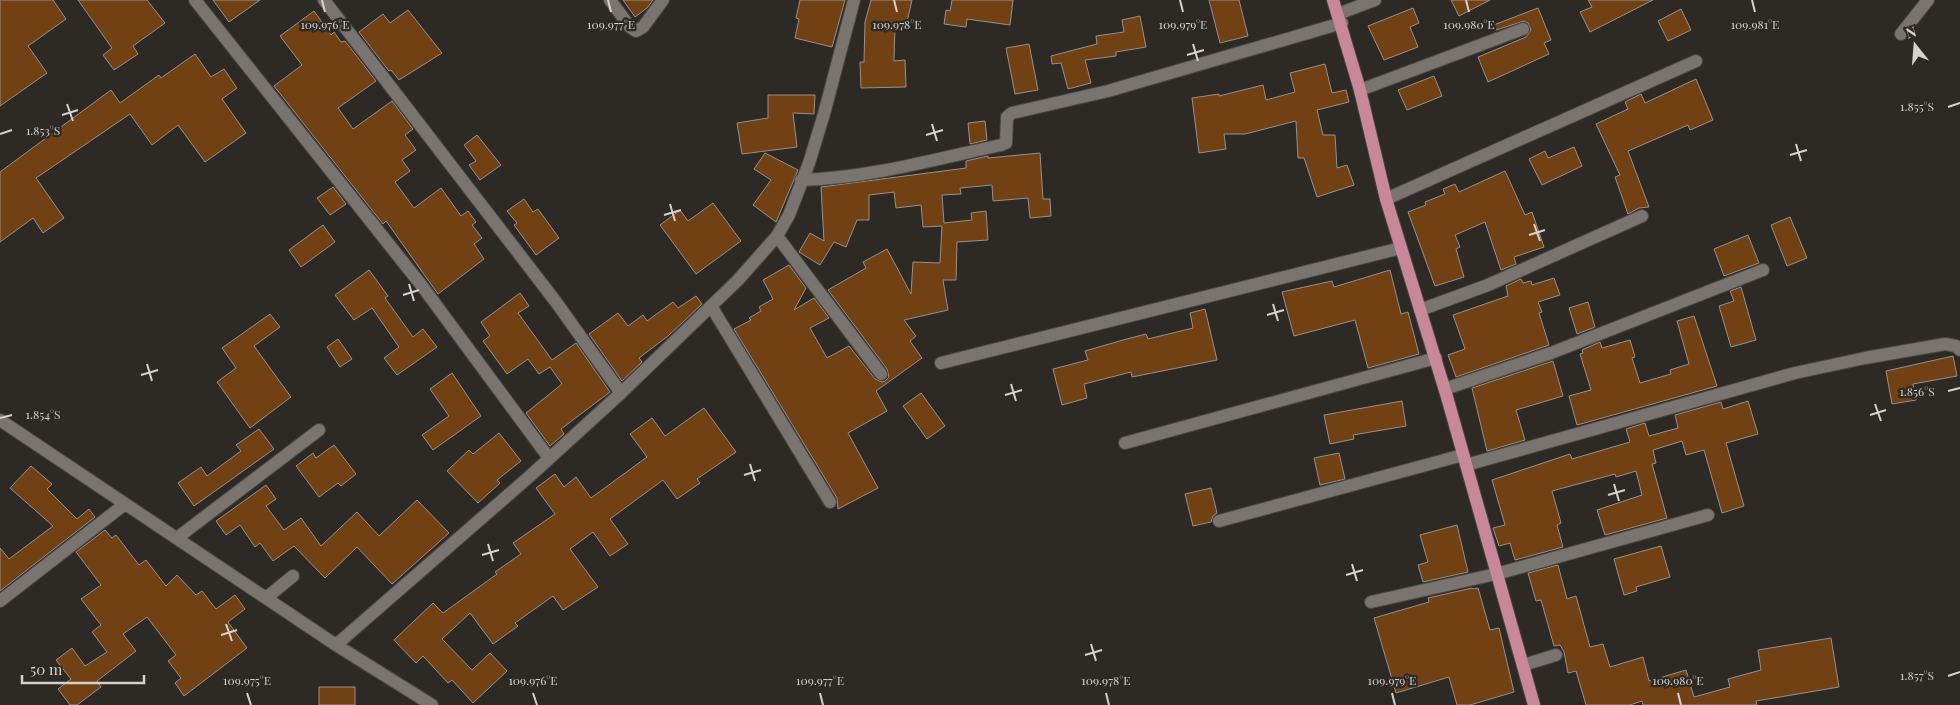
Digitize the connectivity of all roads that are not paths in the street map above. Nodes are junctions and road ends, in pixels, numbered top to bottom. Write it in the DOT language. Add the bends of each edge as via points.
graph roads {
  1 [pos="195,0"];
  2 [pos="324,0"];
  3 [pos="610,0"];
  4 [pos="663,0"];
  5 [pos="854,0"];
  6 [pos="1334,0"];
  7 [pos="1375,0"];
  8 [pos="1928,0"];
  9 [pos="1340,18"];
  10 [pos="1522,29"];
  11 [pos="1901,34"];
  12 [pos="1696,61"];
  13 [pos="1360,90"];
  14 [pos="802,180"];
  15 [pos="1386,199"];
  16 [pos="1642,216"];
  17 [pos="777,236"];
  18 [pos="1401,248"];
  19 [pos="1763,270"];
  20 [pos="711,306"];
  21 [pos="1420,310"];
  22 [pos="1960,350"];
  23 [pos="1436,358"];
  24 [pos="941,362"];
  25 [pos="881,374"];
  26 [pos="1445,389"];
  27 [pos="621,393"];
  28 [pos="0,420"];
  29 [pos="319,430"];
  30 [pos="1125,442"];
  31 [pos="549,458"];
  32 [pos="1465,460"];
  33 [pos="830,502"];
  34 [pos="125,504"];
  35 [pos="1708,516"];
  36 [pos="1219,521"];
  37 [pos="177,538"];
  38 [pos="1496,574"];
  39 [pos="293,576"];
  40 [pos="266,598"];
  41 [pos="0,601"];
  42 [pos="1371,602"];
  43 [pos="336,645"];
  44 [pos="1556,655"];
  45 [pos="1523,665"];
  46 [pos="432,705"];
  47 [pos="1534,705"];
  1 -- 31 [label="street" via="463,340"];
  2 -- 27 [label="street" via="556,302"];
  3 -- 4 [label="street" via="636,31 643,27"];
  5 -- 14 [label="street" via="824,114"];
  6 -- 9 [label="main road"];
  7 -- 9 [label="street"];
  8 -- 11 [label="street"];
  9 -- 13 [label="main road"];
  9 -- 14 [label="street" via="1108,92 1012,113 1007,117 1006,143 1001,146 824,180"];
  10 -- 13 [label="street"];
  12 -- 15 [label="street"];
  13 -- 15 [label="main road"];
  14 -- 17 [label="street"];
  15 -- 18 [label="main road"];
  16 -- 21 [label="street" via="1496,282"];
  17 -- 20 [label="street"];
  17 -- 25 [label="street"];
  18 -- 21 [label="main road"];
  18 -- 24 [label="street"];
  19 -- 26 [label="street" via="1551,353"];
  20 -- 27 [label="street"];
  20 -- 33 [label="street"];
  21 -- 23 [label="main road"];
  22 -- 32 [label="street" via="1945,344 1795,373"];
  23 -- 26 [label="main road"];
  23 -- 30 [label="street"];
  26 -- 32 [label="main road"];
  27 -- 31 [label="street"];
  28 -- 34 [label="street"];
  29 -- 37 [label="street"];
  31 -- 43 [label="street"];
  32 -- 36 [label="street"];
  32 -- 38 [label="main road"];
  34 -- 37 [label="street"];
  34 -- 41 [label="street"];
  35 -- 38 [label="street"];
  37 -- 40 [label="street"];
  38 -- 42 [label="street"];
  38 -- 45 [label="main road"];
  39 -- 40 [label="street"];
  40 -- 43 [label="street"];
  43 -- 46 [label="street"];
  44 -- 45 [label="street"];
  45 -- 47 [label="main road"];
}
